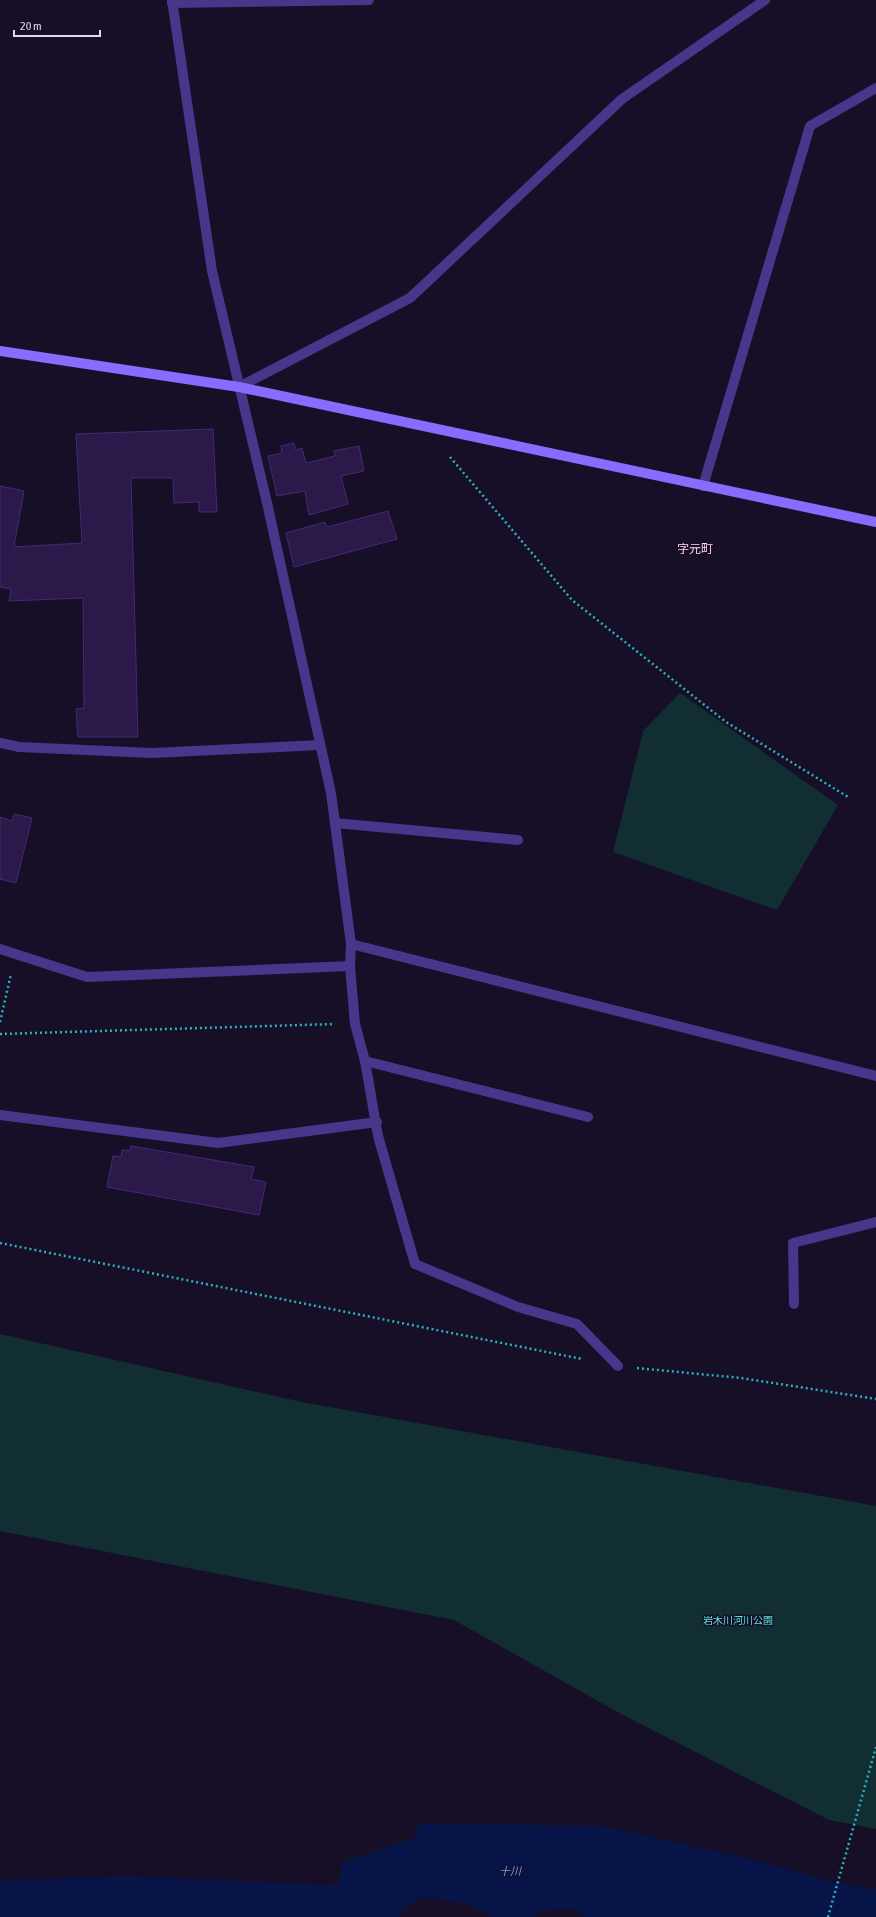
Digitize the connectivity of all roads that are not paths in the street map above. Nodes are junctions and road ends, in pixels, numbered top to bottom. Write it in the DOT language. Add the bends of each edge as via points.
graph roads {
  1 [pos="369,0"];
  2 [pos="765,0"];
  3 [pos="172,1"];
  4 [pos="876,88"];
  5 [pos="0,351"];
  6 [pos="239,387"];
  7 [pos="703,486"];
  8 [pos="876,522"];
  9 [pos="0,743"];
  10 [pos="320,745"];
  11 [pos="335,823"];
  12 [pos="518,840"];
  13 [pos="351,944"];
  14 [pos="0,949"];
  15 [pos="350,966"];
  16 [pos="365,1061"];
  17 [pos="876,1076"];
  18 [pos="0,1115"];
  19 [pos="588,1117"];
  20 [pos="377,1122"];
  21 [pos="876,1222"];
  22 [pos="794,1304"];
  23 [pos="618,1366"];
  1 -- 3 [label="street"];
  2 -- 6 [label="street" via="622,99 410,298"];
  3 -- 6 [label="street" via="212,271"];
  4 -- 7 [label="street" via="810,126"];
  5 -- 6 [label="street"];
  6 -- 7 [label="street"];
  6 -- 10 [label="street"];
  7 -- 8 [label="street"];
  9 -- 10 [label="street" via="19,747 152,753"];
  10 -- 11 [label="street"];
  11 -- 12 [label="street"];
  11 -- 13 [label="street"];
  13 -- 15 [label="street"];
  13 -- 17 [label="street"];
  14 -- 15 [label="street" via="86,977"];
  15 -- 16 [label="street" via="355,1024"];
  16 -- 19 [label="street"];
  16 -- 20 [label="street"];
  18 -- 20 [label="street" via="218,1143"];
  20 -- 23 [label="street" via="378,1136 415,1264 518,1307 577,1324"];
  21 -- 22 [label="street" via="793,1243"];
}
